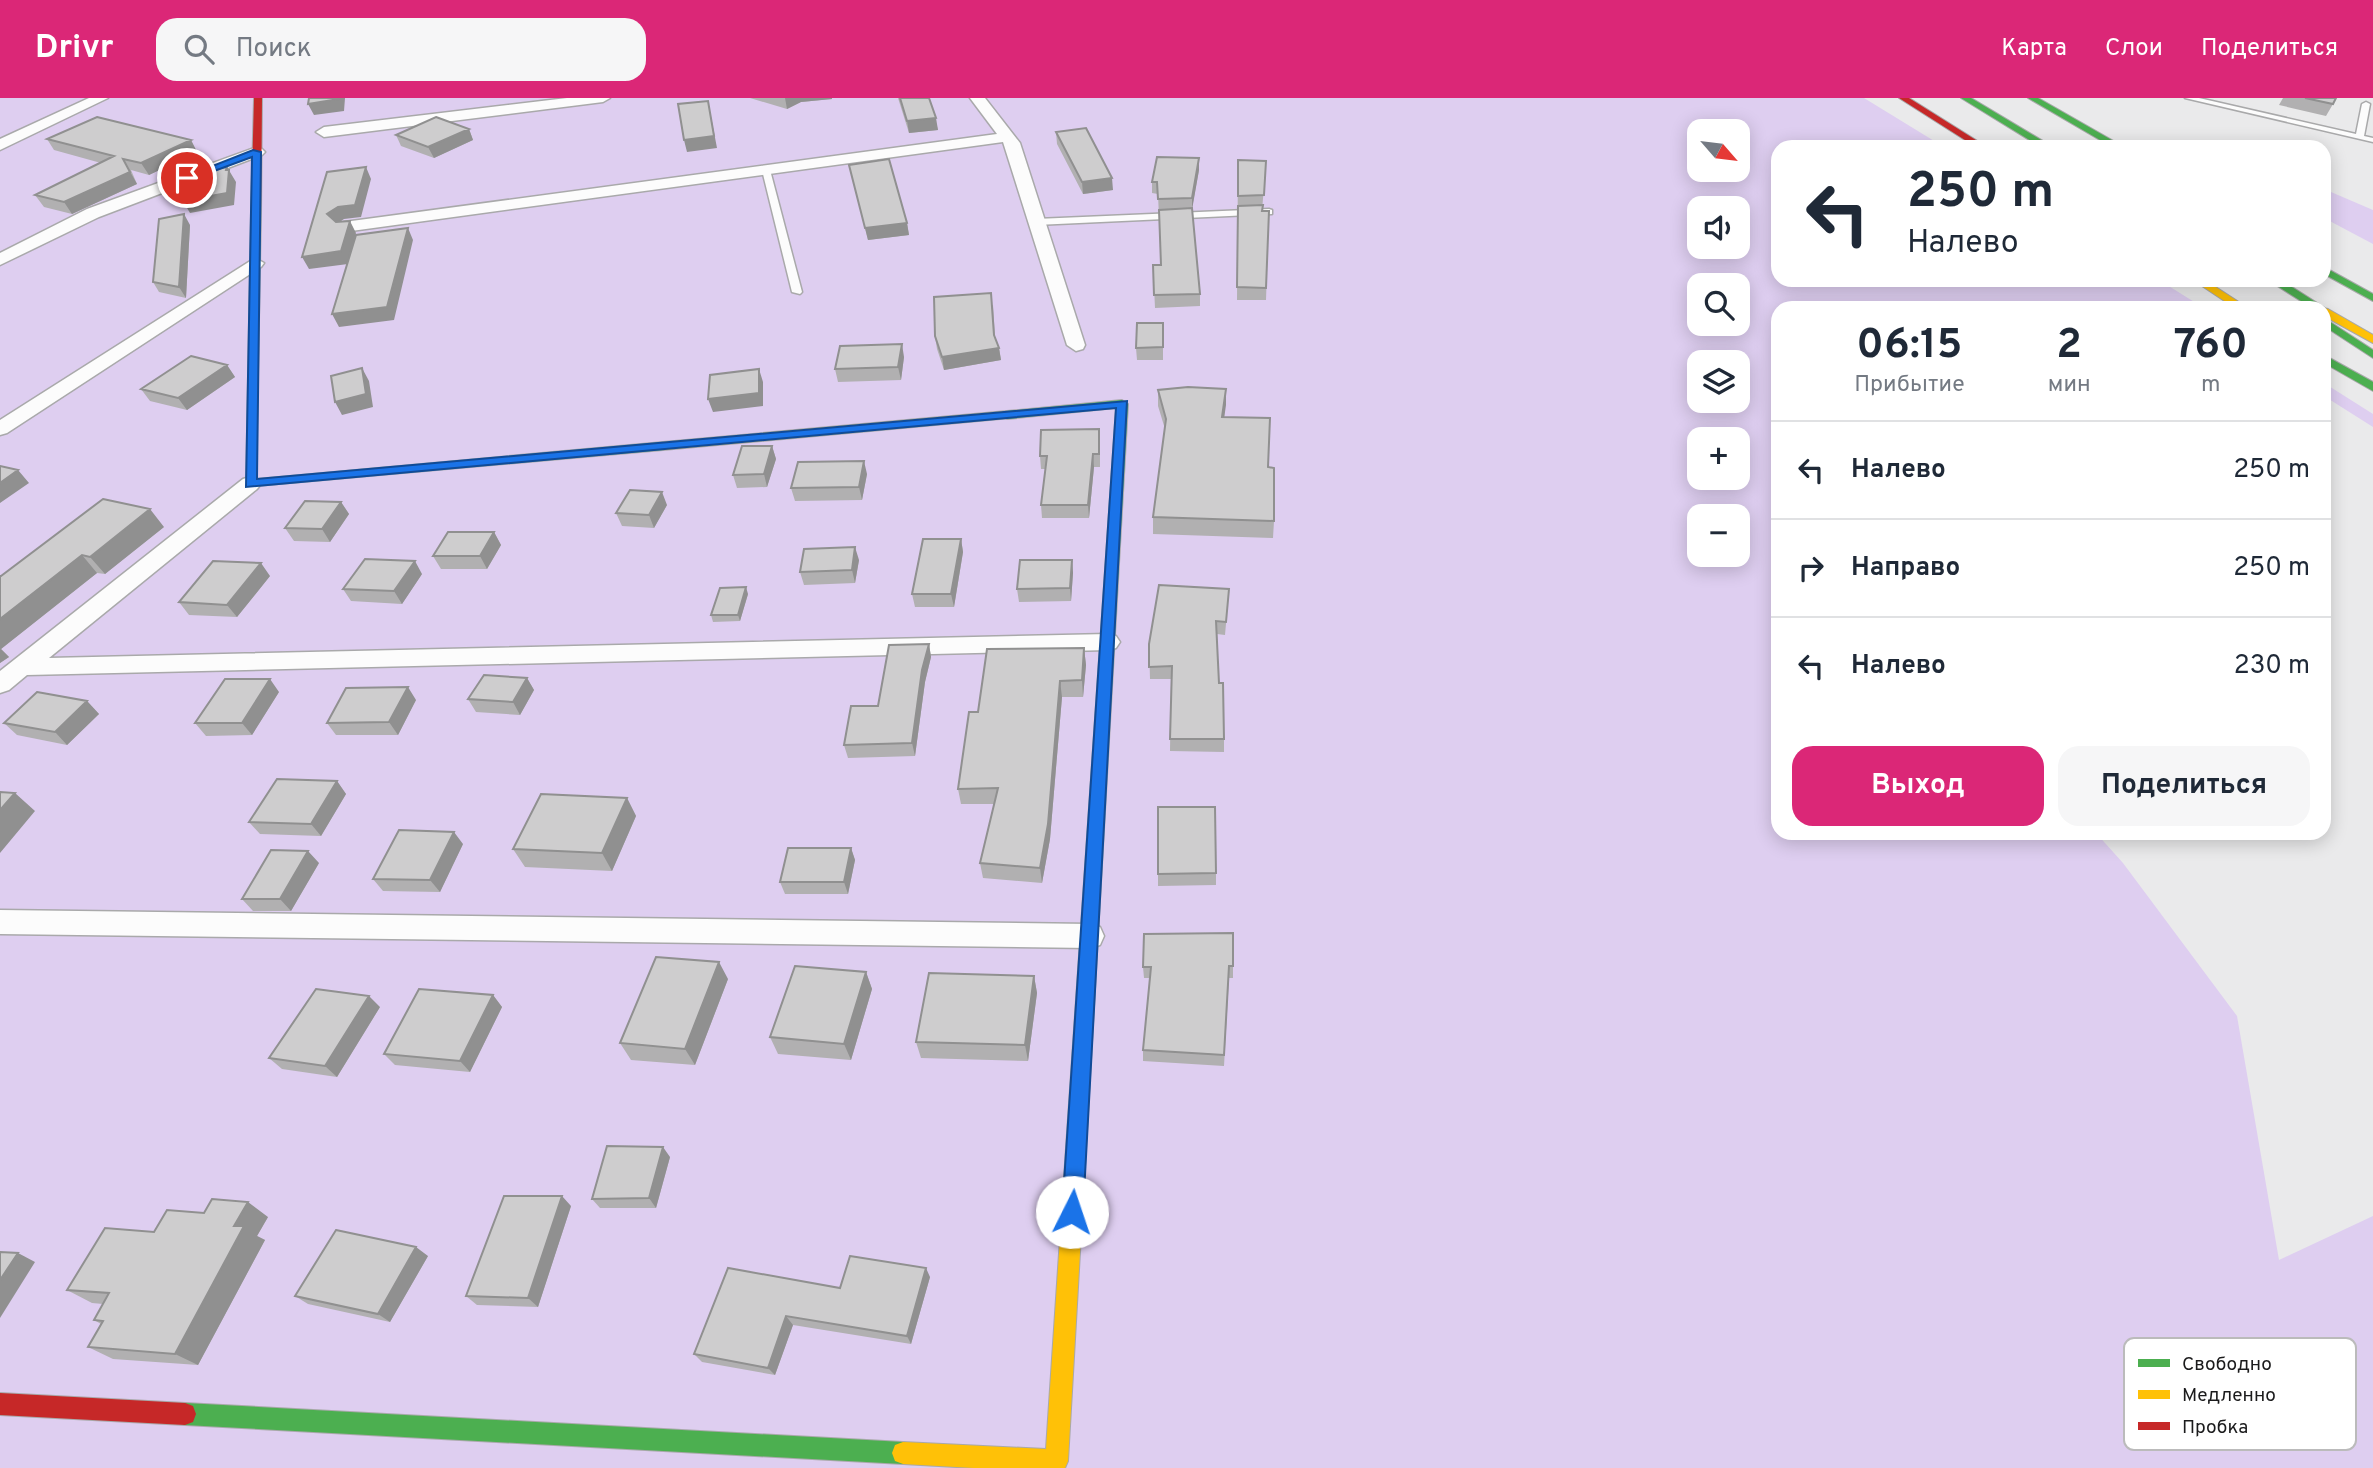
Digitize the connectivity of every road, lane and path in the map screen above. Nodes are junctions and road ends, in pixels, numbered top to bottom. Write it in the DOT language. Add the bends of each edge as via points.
graph roads {
  1 [pos="101,98"];
  2 [pos="258,98"];
  3 [pos="603,98"];
  4 [pos="978,98"];
  5 [pos="1903,98"];
  6 [pos="1965,98"];
  7 [pos="2032,98"];
  8 [pos="2189,98"];
  9 [pos="2366,104"];
  10 [pos="324,132"];
  11 [pos="2360,136"];
  12 [pos="1007,137"];
  13 [pos="1971,140"];
  14 [pos="2036,140"];
  15 [pos="2107,140"];
  16 [pos="2373,140"];
  17 [pos="0,145"];
  18 [pos="257,152"];
  19 [pos="766,170"];
  20 [pos="1269,212"];
  21 [pos="1036,222"];
  22 [pos="344,227"];
  23 [pos="0,260"];
  24 [pos="255,263"];
  25 [pos="2331,274"];
  26 [pos="2209,287"];
  27 [pos="2276,287"];
  28 [pos="2285,287"];
  29 [pos="797,292"];
  30 [pos="2373,298"];
  31 [pos="2232,301"];
  32 [pos="2296,301"];
  33 [pos="2308,301"];
  34 [pos="2331,314"];
  35 [pos="2331,326"];
  36 [pos="2373,340"];
  37 [pos="1076,345"];
  38 [pos="2373,355"];
  39 [pos="2331,362"];
  40 [pos="2373,387"];
  41 [pos="0,429"];
  42 [pos="250,484"];
  43 [pos="1108,642"];
  44 [pos="22,667"];
  45 [pos="0,684"];
  46 [pos="0,922"];
  47 [pos="1090,936"];
  48 [pos="0,1404"];
  1 -- 17 [label="street"];
  2 -- 18 [label="main road"];
  3 -- 10 [label="street"];
  4 -- 12 [label="street"];
  5 -- 13 [label="main road"];
  6 -- 14 [label="main road"];
  7 -- 15 [label="main road"];
  8 -- 11 [label="lane"];
  9 -- 11 [label="lane"];
  11 -- 16 [label="lane"];
  12 -- 19 [label="street"];
  12 -- 21 [label="street"];
  18 -- 23 [label="street" via="93,213"];
  18 -- 24 [label="main road"];
  19 -- 22 [label="street"];
  19 -- 29 [label="lane"];
  20 -- 21 [label="lane"];
  21 -- 37 [label="street"];
  24 -- 41 [label="street"];
  24 -- 42 [label="main road"];
  25 -- 30 [label="main road"];
  26 -- 31 [label="main road"];
  27 -- 32 [label="main road"];
  28 -- 33 [label="main road"];
  34 -- 36 [label="main road"];
  35 -- 38 [label="main road"];
  39 -- 40 [label="main road"];
  42 -- 43 [label="main road" via="1122,404"];
  42 -- 44 [label="street"];
  43 -- 44 [label="street"];
  43 -- 47 [label="main road"];
  44 -- 45 [label="street"];
  46 -- 47 [label="street"];
  47 -- 48 [label="main road" via="1057,1461"];
}
